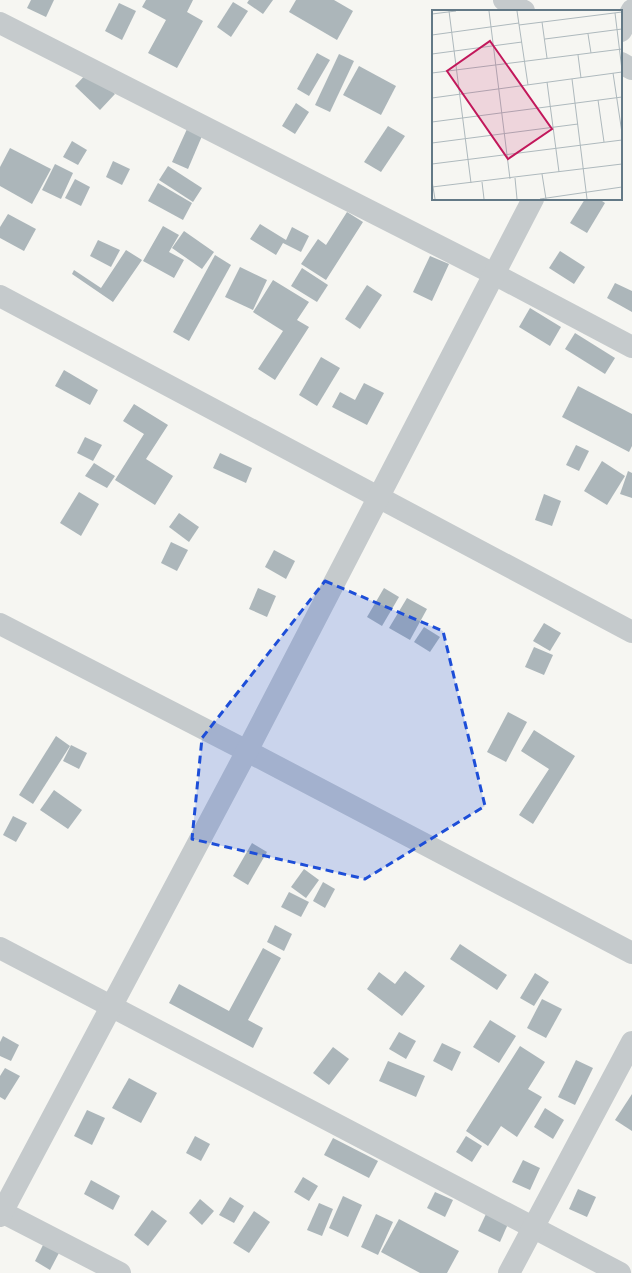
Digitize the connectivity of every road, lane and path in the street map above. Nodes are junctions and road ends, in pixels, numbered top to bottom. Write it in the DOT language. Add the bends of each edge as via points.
graph roads {
  1 [pos="504,0"];
  2 [pos="522,10"];
  3 [pos="632,10"];
  4 [pos="0,23"];
  5 [pos="622,29"];
  6 [pos="622,64"];
  7 [pos="632,69"];
  8 [pos="532,200"];
  9 [pos="494,274"];
  10 [pos="0,296"];
  11 [pos="632,347"];
  12 [pos="378,496"];
  13 [pos="0,624"];
  14 [pos="632,632"];
  15 [pos="247,751"];
  16 [pos="0,948"];
  17 [pos="632,953"];
  18 [pos="111,1006"];
  19 [pos="632,1042"];
  20 [pos="1,1213"];
  21 [pos="533,1228"];
  22 [pos="120,1273"];
  23 [pos="510,1273"];
  24 [pos="620,1273"];
  1 -- 2 [label="street"];
  3 -- 5 [label="street"];
  4 -- 9 [label="street"];
  6 -- 7 [label="street"];
  8 -- 9 [label="street"];
  9 -- 11 [label="street"];
  9 -- 12 [label="street"];
  10 -- 12 [label="street"];
  12 -- 14 [label="street"];
  12 -- 15 [label="street"];
  13 -- 15 [label="street"];
  15 -- 17 [label="street"];
  15 -- 18 [label="street"];
  16 -- 18 [label="street"];
  18 -- 20 [label="street"];
  18 -- 21 [label="street"];
  19 -- 21 [label="street"];
  20 -- 22 [label="street"];
  21 -- 23 [label="street"];
  21 -- 24 [label="street"];
}
